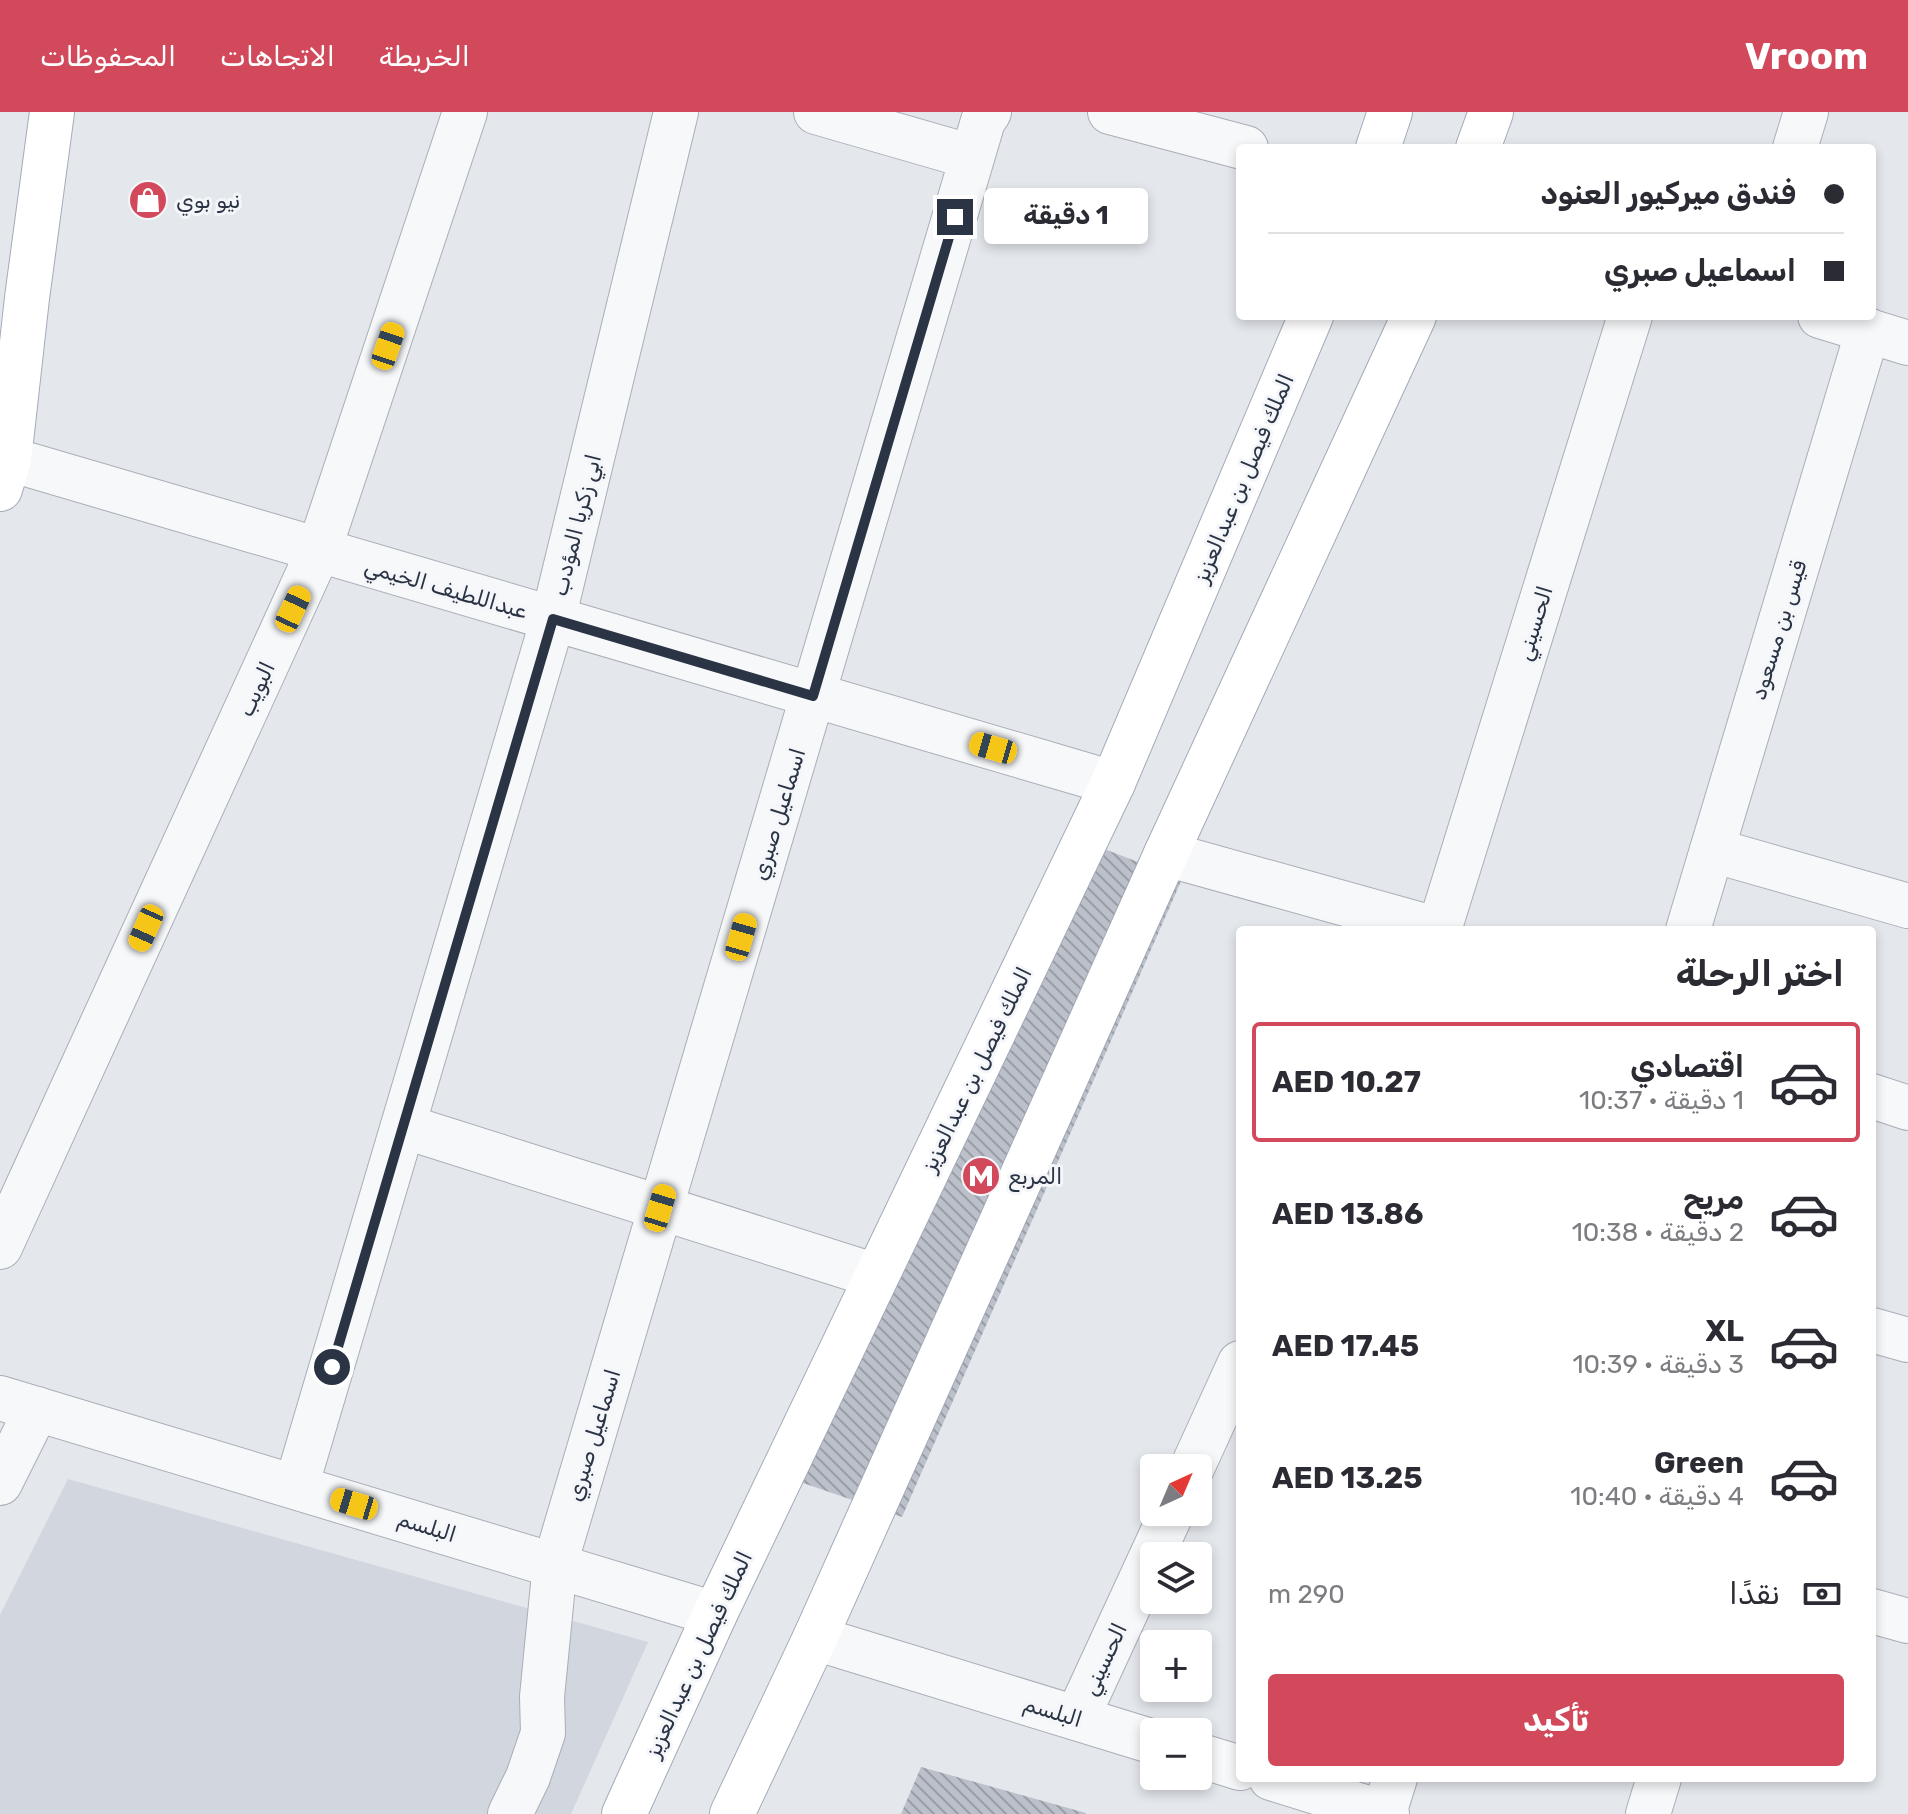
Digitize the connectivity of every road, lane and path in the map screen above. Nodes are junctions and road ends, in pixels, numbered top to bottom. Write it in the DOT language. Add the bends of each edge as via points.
graph roads {
  1 [pos="52,112"];
  2 [pos="465,112"];
  3 [pos="676,112"];
  4 [pos="816,112"];
  5 [pos="989,112"];
  6 [pos="1110,112"];
  7 [pos="1390,112"];
  8 [pos="1491,112"];
  9 [pos="1806,112"];
  10 [pos="1163,119"];
  11 [pos="1379,144"];
  12 [pos="1479,144"];
  13 [pos="1796,144"];
  14 [pos="1236,145"];
  15 [pos="972,157"];
  16 [pos="1309,320"];
  17 [pos="1412,320"];
  18 [pos="1629,320"];
  19 [pos="1833,320"];
  20 [pos="1888,337"];
  21 [pos="4,474"];
  22 [pos="319,550"];
  23 [pos="553,619"];
  24 [pos="813,696"];
  25 [pos="1113,783"];
  26 [pos="1712,850"];
  27 [pos="1166,854"];
  28 [pos="1908,906"];
  29 [pos="1425,926"];
  30 [pos="1440,926"];
  31 [pos="1689,926"];
  32 [pos="1876,1097"];
  33 [pos="1908,1108"];
  34 [pos="403,1126"];
  35 [pos="660,1208"];
  36 [pos="0,1247"];
  37 [pos="876,1276"];
  38 [pos="1876,1331"];
  39 [pos="1908,1340"];
  40 [pos="1236,1372"];
  41 [pos="19,1403"];
  42 [pos="1198,1454"];
  43 [pos="0,1483"];
  44 [pos="296,1487"];
  45 [pos="1166,1526"];
  46 [pos="555,1564"];
  47 [pos="1876,1612"];
  48 [pos="715,1614"];
  49 [pos="1908,1621"];
  50 [pos="815,1638"];
  51 [pos="1077,1718"];
  52 [pos="1140,1738"];
  53 [pos="1212,1759"];
  54 [pos="1236,1767"];
  55 [pos="1284,1782"];
  56 [pos="1394,1782"];
  57 [pos="1658,1782"];
  58 [pos="510,1814"];
  59 [pos="624,1814"];
  60 [pos="732,1814"];
  61 [pos="1385,1814"];
  62 [pos="1648,1814"];
  1 -- 21 [label="main road"];
  2 -- 22 [label="street, البويب"];
  3 -- 23 [label="street, ابي زكريا المؤدب"];
  4 -- 15 [label="street"];
  5 -- 15 [label="street, اسماعيل صبري"];
  6 -- 10 [label="street"];
  7 -- 11 [label="main road"];
  8 -- 12 [label="main road"];
  9 -- 13 [label="street"];
  10 -- 14 [label="street"];
  15 -- 24 [label="street, اسماعيل صبري"];
  16 -- 25 [label="main road, الملك فيصل بن عبدالعزيز"];
  17 -- 27 [label="main road"];
  18 -- 30 [label="street, الحسيني"];
  19 -- 20 [label="street"];
  20 -- 26 [label="street, قيس بن مسعود"];
  21 -- 22 [label="street, عبداللطيف الخيمي"];
  22 -- 23 [label="street, عبداللطيف الخيمي"];
  22 -- 36 [label="street, البويب"];
  23 -- 24 [label="street, عبداللطيف الخيمي"];
  23 -- 34 [label="street, ابي زكريا المؤدب"];
  24 -- 25 [label="street, عبداللطيف الخيمي"];
  24 -- 35 [label="street, اسماعيل صبري"];
  25 -- 37 [label="main road, الملك فيصل بن عبدالعزيز"];
  26 -- 28 [label="street"];
  26 -- 31 [label="street, قيس بن مسعود"];
  27 -- 29 [label="street"];
  27 -- 50 [label="main road"];
  32 -- 33 [label="street"];
  34 -- 35 [label="street"];
  34 -- 44 [label="street, ابي زكريا المؤدب"];
  35 -- 37 [label="street"];
  35 -- 46 [label="street, اسماعيل صبري"];
  37 -- 48 [label="main road, الملك فيصل بن عبدالعزيز"];
  38 -- 39 [label="street"];
  40 -- 42 [label="street"];
  41 -- 43 [label="street"];
  41 -- 44 [label="street, البلسم"];
  44 -- 46 [label="street, البلسم"];
  45 -- 51 [label="street, الحسيني"];
  46 -- 48 [label="street, البلسم"];
  46 -- 58 [label="street, اسماعيل صبري" via="543,1733"];
  47 -- 49 [label="street"];
  48 -- 59 [label="main road, الملك فيصل بن عبدالعزيز"];
  50 -- 51 [label="street, البلسم"];
  50 -- 60 [label="main road"];
  51 -- 52 [label="street, البلسم"];
  53 -- 54 [label="street"];
  55 -- 61 [label="street"];
  56 -- 61 [label="street"];
  57 -- 62 [label="street"];
}
